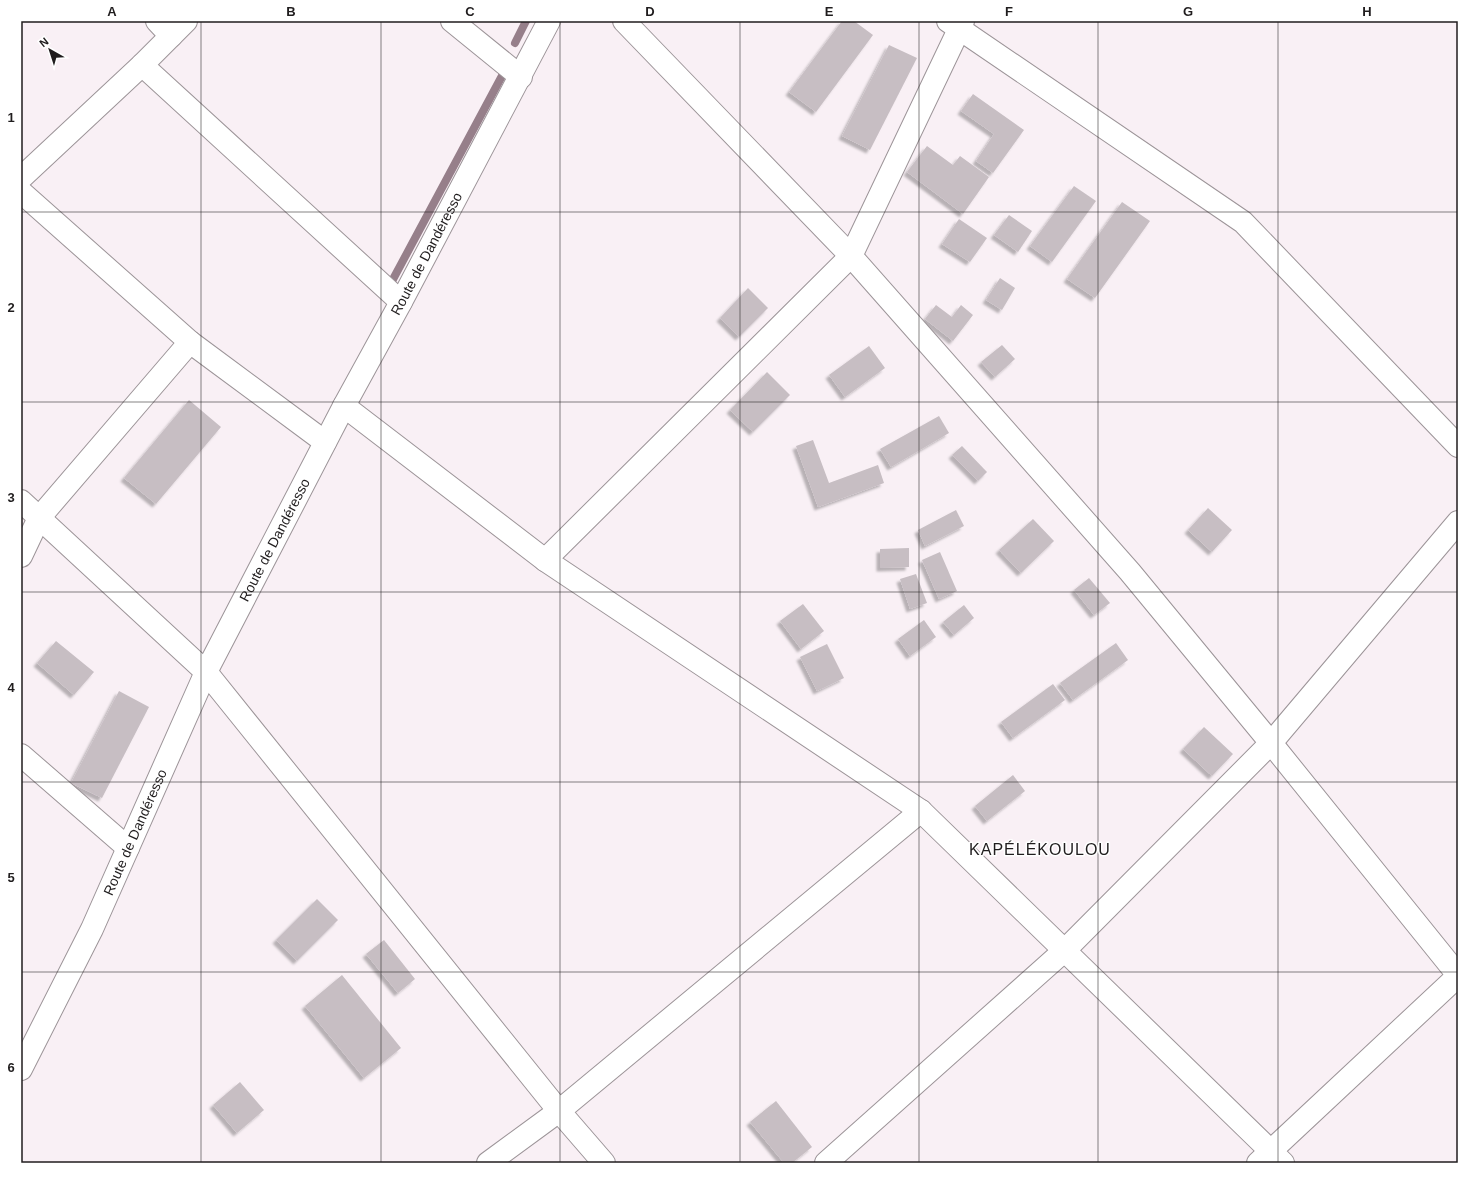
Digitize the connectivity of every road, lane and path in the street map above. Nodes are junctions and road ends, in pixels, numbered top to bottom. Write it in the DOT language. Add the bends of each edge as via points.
graph roads {
  1 [pos="186,21"];
  2 [pos="452,21"];
  3 [pos="549,21"];
  4 [pos="624,21"];
  5 [pos="956,23"];
  6 [pos="164,29"];
  7 [pos="142,65"];
  8 [pos="520,77"];
  9 [pos="21,178"];
  10 [pos="21,192"];
  11 [pos="851,256"];
  12 [pos="401,302"];
  13 [pos="190,342"];
  14 [pos="344,406"];
  15 [pos="326,442"];
  16 [pos="1458,446"];
  17 [pos="21,501"];
  18 [pos="40,518"];
  19 [pos="1458,522"];
  20 [pos="21,556"];
  21 [pos="545,560"];
  22 [pos="206,672"];
  23 [pos="1271,743"];
  24 [pos="21,755"];
  25 [pos="921,811"];
  26 [pos="128,848"];
  27 [pos="1064,950"];
  28 [pos="1458,976"];
  29 [pos="21,1068"];
  30 [pos="559,1111"];
  31 [pos="1271,1159"];
  32 [pos="488,1163"];
  33 [pos="604,1163"];
  34 [pos="826,1163"];
  1 -- 6 [label="street"];
  2 -- 8 [label="street"];
  3 -- 8 [label="street, Route de Dandéresso"];
  4 -- 11 [label="street"];
  5 -- 11 [label="street"];
  5 -- 16 [label="street" via="1243,222"];
  6 -- 7 [label="street"];
  7 -- 9 [label="street"];
  7 -- 12 [label="street"];
  8 -- 12 [label="street, Route de Dandéresso"];
  10 -- 13 [label="street"];
  11 -- 21 [label="street"];
  11 -- 23 [label="street" via="1130,572"];
  12 -- 14 [label="street, Route de Dandéresso"];
  13 -- 15 [label="street"];
  13 -- 18 [label="street"];
  14 -- 15 [label="street, Route de Dandéresso"];
  14 -- 21 [label="street"];
  15 -- 22 [label="street, Route de Dandéresso"];
  17 -- 18 [label="street"];
  18 -- 20 [label="street"];
  18 -- 22 [label="street"];
  19 -- 23 [label="street"];
  21 -- 25 [label="street"];
  22 -- 26 [label="street, Route de Dandéresso"];
  22 -- 30 [label="street"];
  23 -- 27 [label="street"];
  23 -- 28 [label="street"];
  24 -- 26 [label="street"];
  25 -- 27 [label="street"];
  25 -- 30 [label="street"];
  26 -- 29 [label="street, Route de Dandéresso" via="92,929"];
  27 -- 31 [label="street"];
  27 -- 34 [label="street"];
  28 -- 31 [label="street"];
  30 -- 32 [label="street"];
  30 -- 33 [label="street"];
}
